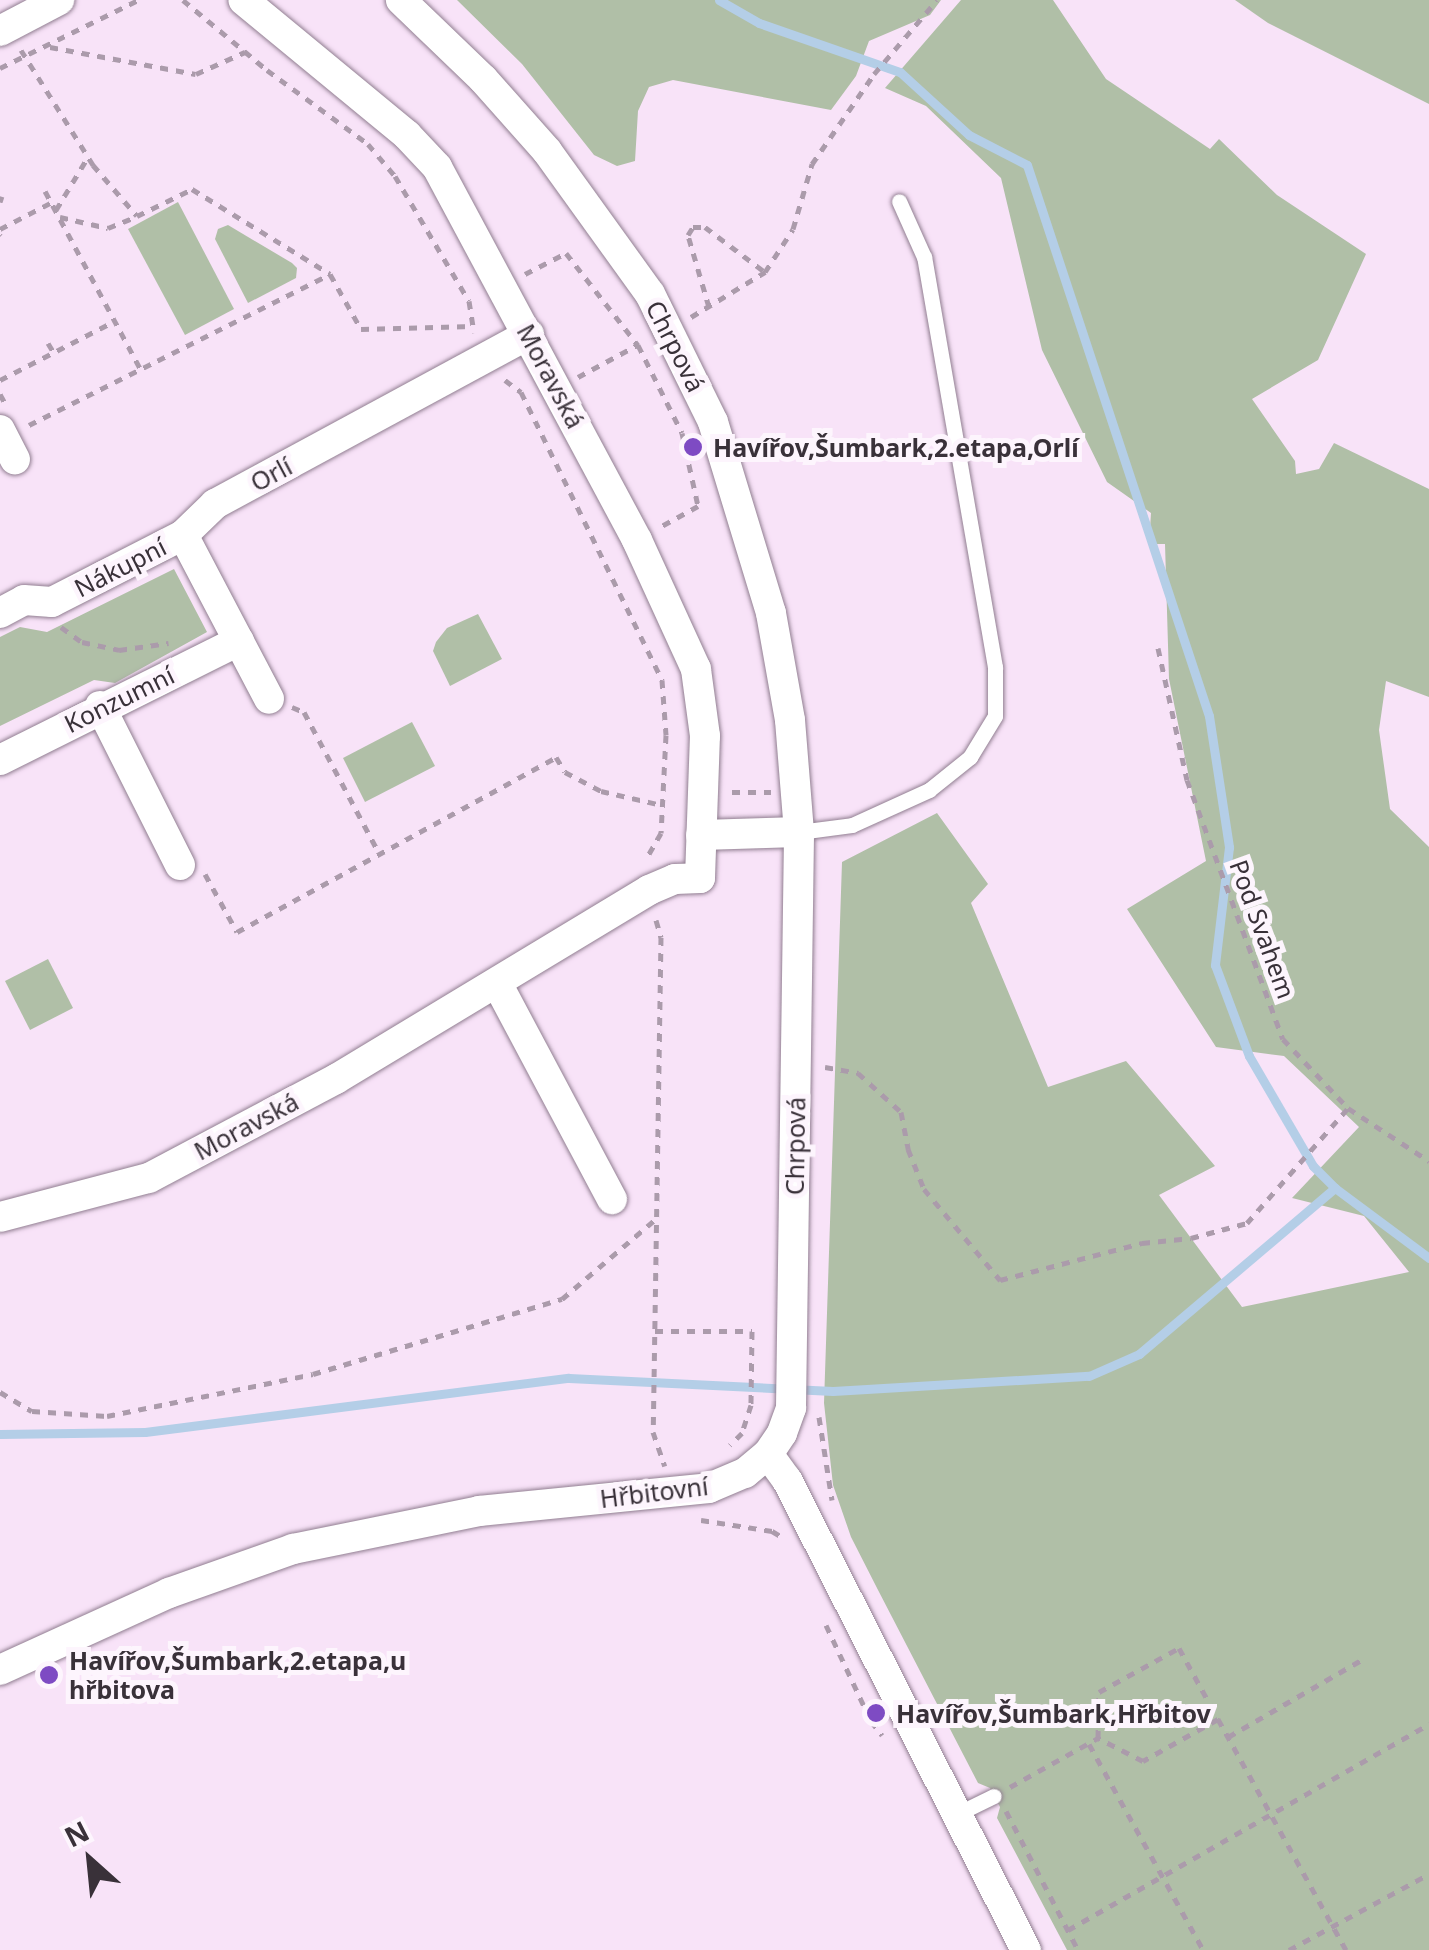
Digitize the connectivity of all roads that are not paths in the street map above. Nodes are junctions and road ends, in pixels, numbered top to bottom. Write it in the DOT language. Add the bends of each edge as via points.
graph roads {
  1 [pos="59,0"];
  2 [pos="243,0"];
  3 [pos="400,0"];
  4 [pos="5,28"];
  5 [pos="899,201"];
  6 [pos="530,334"];
  7 [pos="183,535"];
  8 [pos="0,613"];
  9 [pos="230,645"];
  10 [pos="269,699"];
  11 [pos="100,706"];
  12 [pos="0,760"];
  13 [pos="799,832"];
  14 [pos="702,835"];
  15 [pos="180,865"];
  16 [pos="497,983"];
  17 [pos="612,1199"];
  18 [pos="0,1218"];
  19 [pos="768,1454"];
  20 [pos="0,1670"];
  21 [pos="996,1795"];
  22 [pos="955,1815"];
  23 [pos="1026,1950"];
  1 -- 4 [label="street"];
  2 -- 6 [label="street, Moravská" via="422,149 453,192"];
  3 -- 13 [label="street, Chrpová" via="484,79 547,151 641,280 693,374 725,455 771,612 790,720"];
  5 -- 13 [label="lane" via="924,257 995,667 996,705 984,741 929,790 852,825"];
  6 -- 7 [label="street, Orlí" via="215,504"];
  6 -- 14 [label="street, Moravská" via="696,669 705,736"];
  7 -- 8 [label="street, Nákupní" via="52,602 24,600"];
  7 -- 9 [label="street"];
  9 -- 10 [label="street"];
  9 -- 11 [label="street, Konzumní"];
  11 -- 12 [label="street, Konzumní"];
  11 -- 15 [label="street"];
  13 -- 14 [label="street"];
  13 -- 19 [label="street, Chrpová" via="793,1397"];
  14 -- 16 [label="street, Moravská" via="700,878 642,873"];
  16 -- 17 [label="street"];
  16 -- 18 [label="street, Moravská" via="336,1079 149,1178"];
  19 -- 20 [label="street, Hřbitovní" via="709,1488 479,1511 293,1549 168,1593"];
  19 -- 22 [label="street"];
  21 -- 22 [label="lane"];
  22 -- 23 [label="street"];
}
